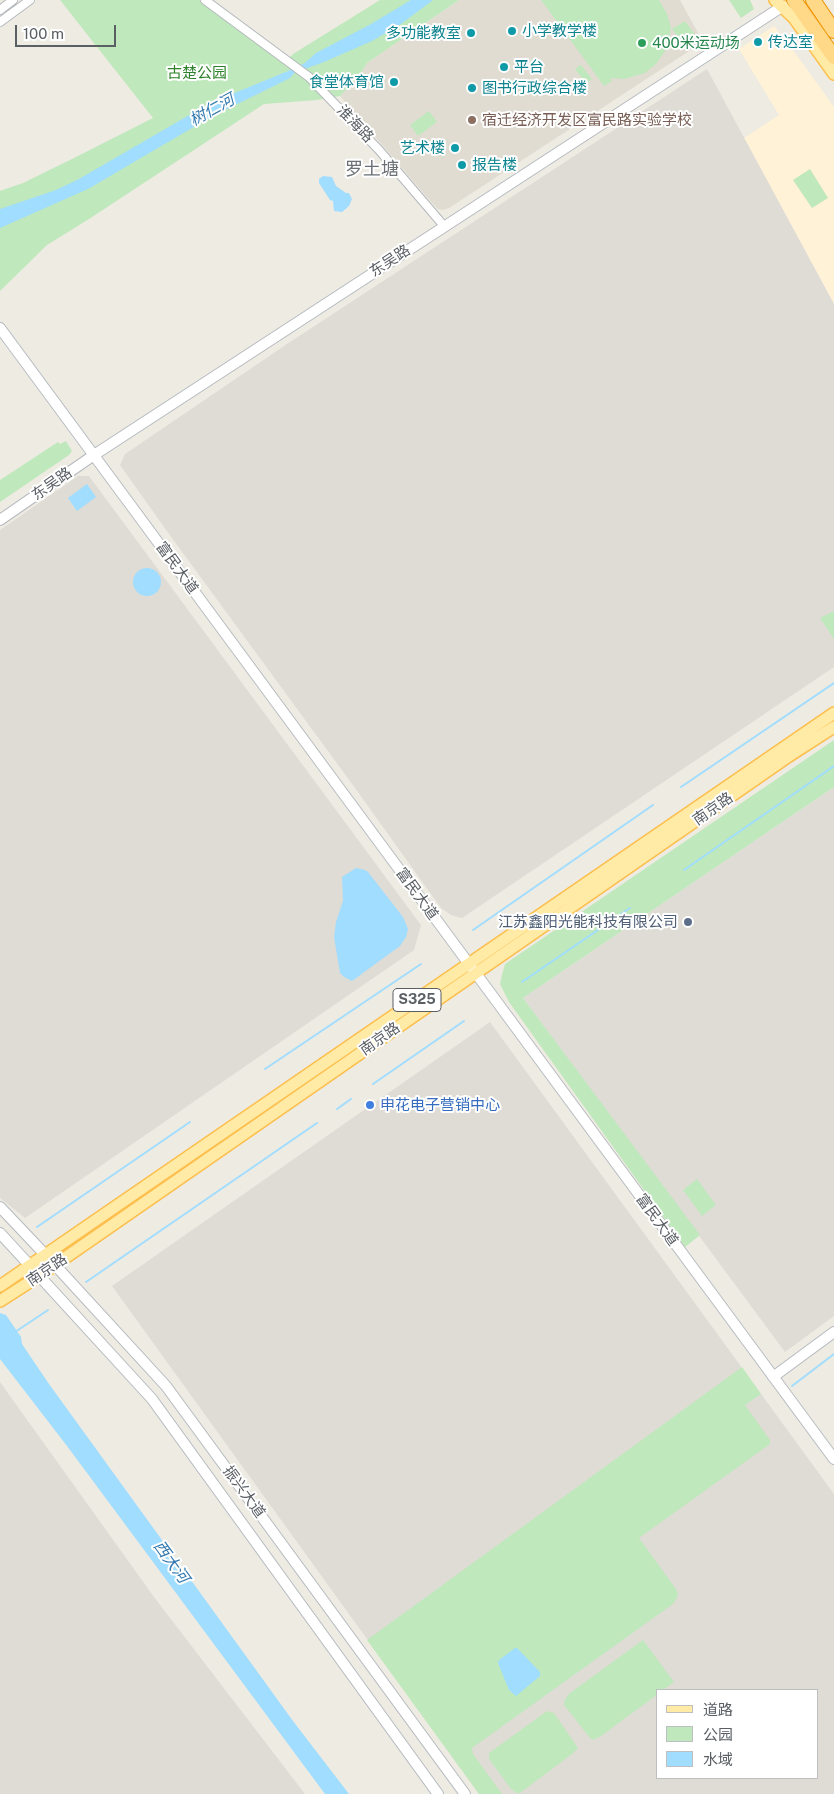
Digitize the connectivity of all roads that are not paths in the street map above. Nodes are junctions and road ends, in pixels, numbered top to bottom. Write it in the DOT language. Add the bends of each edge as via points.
graph roads {
  1 [pos="13,0"];
  2 [pos="30,0"];
  3 [pos="205,0"];
  4 [pos="813,0"];
  5 [pos="818,0"];
  6 [pos="784,2"];
  7 [pos="0,10"];
  8 [pos="834,21"];
  9 [pos="0,22"];
  10 [pos="834,31"];
  11 [pos="834,56"];
  12 [pos="834,74"];
  13 [pos="444,226"];
  14 [pos="0,328"];
  15 [pos="94,455"];
  16 [pos="0,520"];
  17 [pos="834,713"];
  18 [pos="834,727"];
  19 [pos="472,969"];
  20 [pos="0,1207"];
  21 [pos="0,1233"];
  22 [pos="45,1255"];
  23 [pos="30,1265"];
  24 [pos="55,1265"];
  25 [pos="39,1276"];
  26 [pos="0,1286"];
  27 [pos="2,1300"];
  28 [pos="834,1332"];
  29 [pos="773,1377"];
  30 [pos="834,1459"];
  31 [pos="438,1794"];
  32 [pos="465,1794"];
  1 -- 7 [label="street"];
  2 -- 9 [label="street"];
  3 -- 13 [label="street, 淮海路" via="309,77 379,150"];
  4 -- 10 [label="highway"];
  5 -- 8 [label="highway"];
  6 -- 11 [label="highway"];
  6 -- 12 [label="main road"];
  6 -- 13 [label="street, 东吴路"];
  13 -- 15 [label="street, 东吴路"];
  14 -- 15 [label="street, 富民大道"];
  15 -- 16 [label="street, 东吴路"];
  15 -- 19 [label="street, 富民大道"];
  17 -- 19 [label="main road, 南京路 / S325"];
  18 -- 19 [label="main road, 南京路 / S325"];
  19 -- 22 [label="main road, 南京路 / S325"];
  19 -- 24 [label="main road, 南京路 / S325"];
  19 -- 29 [label="street, 富民大道"];
  20 -- 22 [label="street, 振兴大道"];
  21 -- 23 [label="street, 振兴大道"];
  22 -- 23 [label="main road, 南京路 / S325"];
  22 -- 24 [label="street, 振兴大道"];
  23 -- 25 [label="street, 振兴大道"];
  23 -- 26 [label="main road, 南京路 / S325"];
  24 -- 25 [label="main road, 南京路 / S325"];
  24 -- 32 [label="street, 振兴大道" via="166,1386"];
  25 -- 27 [label="main road, 南京路 / S325"];
  25 -- 31 [label="street, 振兴大道" via="152,1399"];
  28 -- 29 [label="street"];
  29 -- 30 [label="street, 富民大道"];
}
